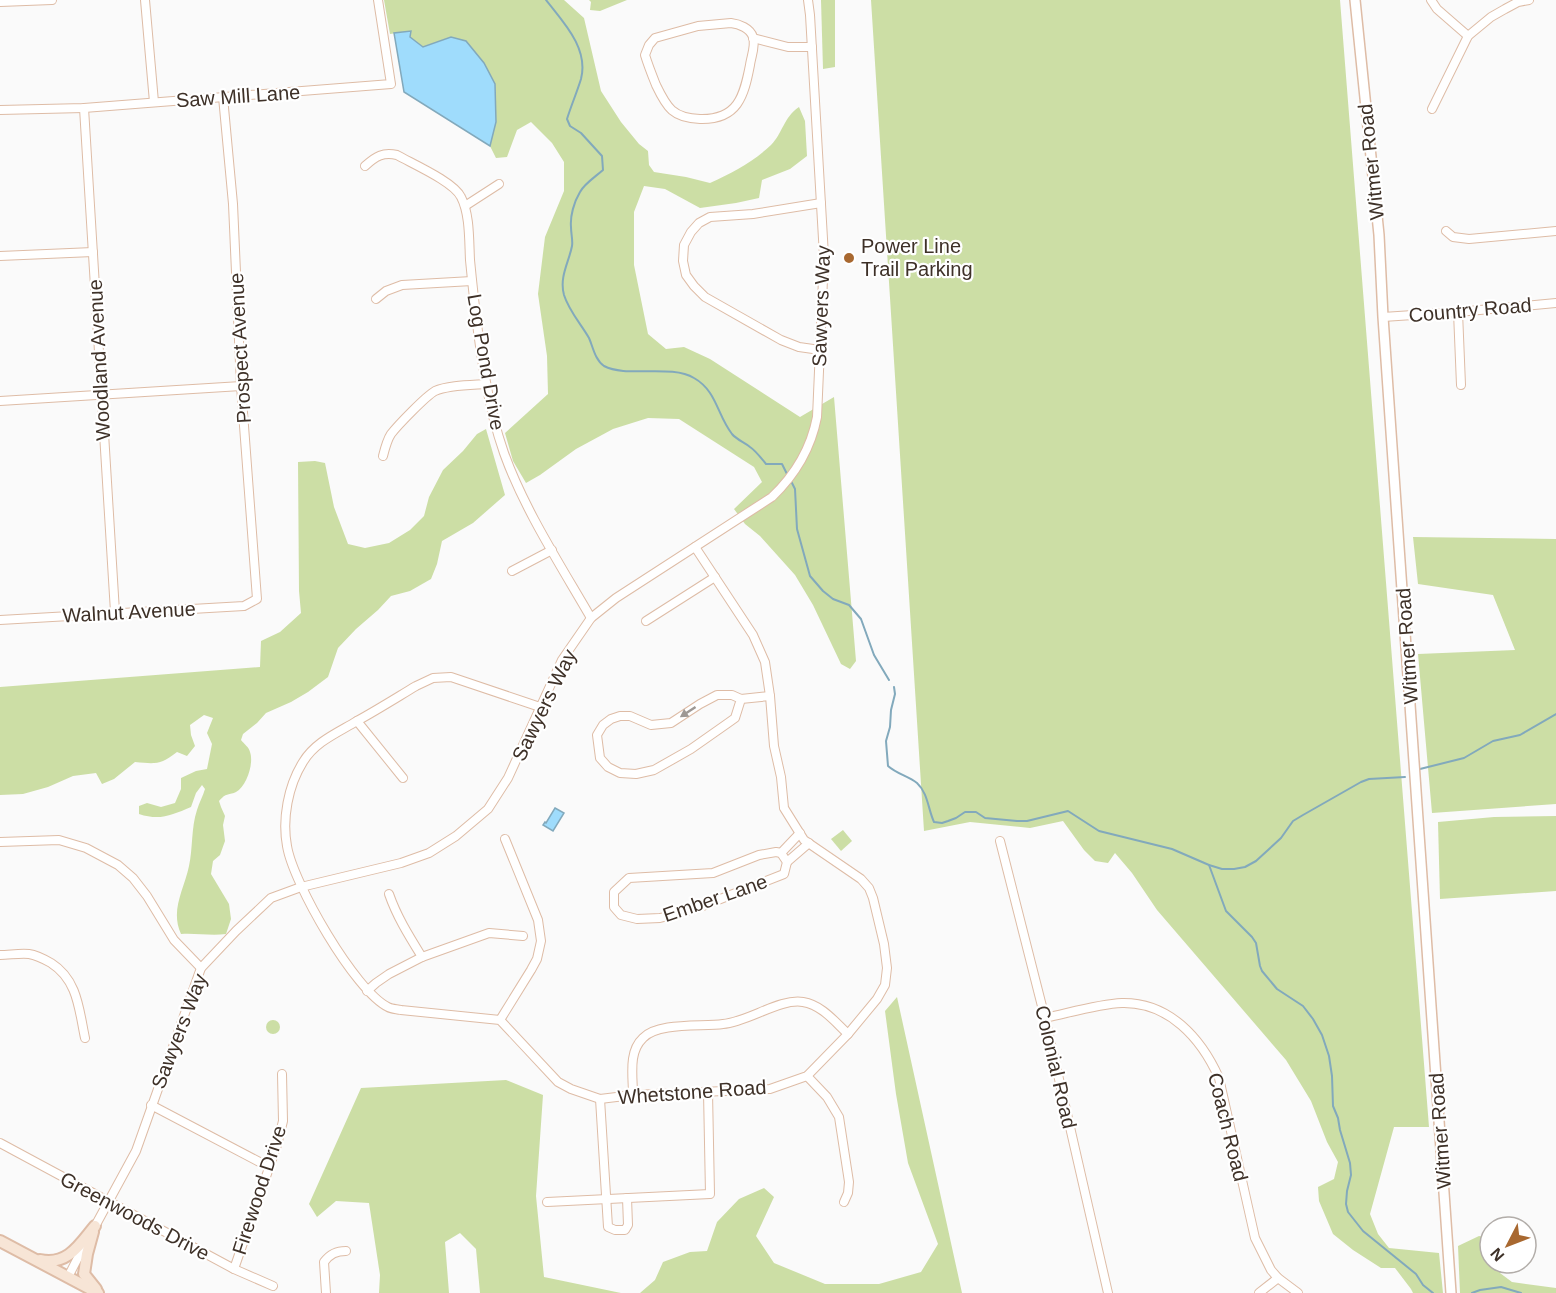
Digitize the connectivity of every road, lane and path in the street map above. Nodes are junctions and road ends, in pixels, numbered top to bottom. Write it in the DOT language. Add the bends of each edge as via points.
graph roads {
  1 [pos="52,0"];
  2 [pos="145,0"];
  3 [pos="378,0"];
  4 [pos="808,0"];
  5 [pos="1355,0"];
  6 [pos="1431,0"];
  7 [pos="1529,0"];
  8 [pos="0,2"];
  9 [pos="1468,36"];
  10 [pos="753,38"];
  11 [pos="812,47"];
  12 [pos="223,98"];
  13 [pos="154,102"];
  14 [pos="84,108"];
  15 [pos="1432,109"];
  16 [pos="0,110"];
  17 [pos="366,166"];
  18 [pos="499,184"];
  19 [pos="821,203"];
  20 [pos="465,206"];
  21 [pos="1446,231"];
  22 [pos="1556,231"];
  23 [pos="93,252"];
  24 [pos="0,256"];
  25 [pos="472,281"];
  26 [pos="376,299"];
  27 [pos="1556,303"];
  28 [pos="1458,312"];
  29 [pos="1383,316"];
  30 [pos="820,350"];
  31 [pos="486,384"];
  32 [pos="1461,385"];
  33 [pos="241,386"];
  34 [pos="101,396"];
  35 [pos="0,401"];
  36 [pos="383,456"];
  37 [pos="694,547"];
  38 [pos="552,550"];
  39 [pos="512,571"];
  40 [pos="715,577"];
  41 [pos="257,599"];
  42 [pos="115,612"];
  43 [pos="591,618"];
  44 [pos="0,620"];
  45 [pos="646,621"];
  46 [pos="770,696"];
  47 [pos="741,699"];
  48 [pos="540,707"];
  49 [pos="357,721"];
  50 [pos="403,778"];
  51 [pos="800,833"];
  52 [pos="505,839"];
  53 [pos="1000,841"];
  54 [pos="0,842"];
  55 [pos="809,843"];
  56 [pos="782,853"];
  57 [pos="787,862"];
  58 [pos="301,887"];
  59 [pos="389,894"];
  60 [pos="523,936"];
  61 [pos="0,955"];
  62 [pos="422,957"];
  63 [pos="201,968"];
  64 [pos="367,991"];
  65 [pos="1045,1018"];
  66 [pos="500,1020"];
  67 [pos="848,1034"];
  68 [pos="86,1038"];
  69 [pos="282,1074"];
  70 [pos="807,1076"];
  71 [pos="708,1092"];
  72 [pos="633,1095"];
  73 [pos="600,1099"];
  74 [pos="151,1105"];
  75 [pos="0,1143"];
  76 [pos="269,1167"];
  77 [pos="627,1198"];
  78 [pos="606,1199"];
  79 [pos="108,1202"];
  80 [pos="548,1202"];
  81 [pos="844,1202"];
  82 [pos="95,1226"];
  83 [pos="0,1241"];
  84 [pos="346,1251"];
  85 [pos="34,1259"];
  86 [pos="234,1269"];
  87 [pos="68,1276"];
  88 [pos="1278,1278"];
  89 [pos="273,1286"];
  90 [pos="99,1293"];
  91 [pos="326,1293"];
  92 [pos="1108,1293"];
  93 [pos="1259,1293"];
  94 [pos="1298,1293"];
  95 [pos="1451,1293"];
  1 -- 8 [label="street"];
  2 -- 13 [label="street"];
  3 -- 12 [label="street, Saw Mill Lane" via="390,84"];
  4 -- 11 [label="street, Sawyers Way"];
  5 -- 29 [label="street, Witmer Road" via="1379,235"];
  6 -- 9 [label="street"];
  7 -- 9 [label="street" via="1491,17"];
  9 -- 15 [label="street"];
  10 -- 10 [label="street" via="740,24 731,23 698,26 655,38 645,55 671,111 690,118 717,119 734,107 746,86"];
  10 -- 11 [label="street" via="788,47"];
  11 -- 19 [label="street, Sawyers Way"];
  12 -- 13 [label="street, Saw Mill Lane"];
  12 -- 33 [label="street, Prospect Avenue" via="233,204"];
  13 -- 14 [label="street, Saw Mill Lane"];
  14 -- 16 [label="street, Saw Mill Lane"];
  14 -- 23 [label="street, Woodland Avenue"];
  17 -- 20 [label="street" via="379,155 397,155 455,188"];
  18 -- 20 [label="street"];
  19 -- 30 [label="street, Sawyers Way" via="824,256"];
  19 -- 30 [label="street" via="710,217 691,231 684,245 683,261 686,275 705,297 781,340"];
  20 -- 25 [label="street, Log Pond Drive"];
  21 -- 22 [label="street" via="1453,237 1469,239"];
  23 -- 24 [label="street"];
  23 -- 34 [label="street, Woodland Avenue"];
  25 -- 26 [label="street" via="402,285"];
  25 -- 31 [label="street, Log Pond Drive"];
  27 -- 28 [label="street, Country Road"];
  28 -- 29 [label="street, Country Road"];
  28 -- 32 [label="street"];
  29 -- 95 [label="street, Witmer Road"];
  30 -- 37 [label="street, Sawyers Way" via="817,417 797,469 772,497"];
  31 -- 36 [label="street" via="434,392 391,434"];
  31 -- 38 [label="street, Log Pond Drive" via="503,452"];
  33 -- 34 [label="street"];
  33 -- 41 [label="street, Prospect Avenue"];
  34 -- 35 [label="street"];
  34 -- 42 [label="street, Woodland Avenue"];
  37 -- 40 [label="street, Whetstone Road"];
  37 -- 43 [label="street, Sawyers Way"];
  38 -- 39 [label="street"];
  38 -- 43 [label="street, Log Pond Drive"];
  40 -- 45 [label="street"];
  40 -- 46 [label="street, Whetstone Road" via="753,635 765,662"];
  41 -- 42 [label="street, Walnut Avenue" via="244,606"];
  42 -- 44 [label="street, Walnut Avenue"];
  43 -- 48 [label="street, Sawyers Way" via="562,660"];
  46 -- 47 [label="street"];
  46 -- 51 [label="street, Whetstone Road" via="783,808"];
  47 -- 47 [label="street, one-way" via="717,695 671,723 651,725 630,716 611,719 597,735 600,758 620,773 654,770 735,718"];
  48 -- 49 [label="street" via="451,677 432,678"];
  48 -- 58 [label="street, Sawyers Way" via="503,786 488,809 456,836 429,853 401,863"];
  49 -- 50 [label="street"];
  49 -- 58 [label="street" via="321,742 303,761 293,783 285,817 287,848"];
  51 -- 55 [label="street, Whetstone Road"];
  51 -- 56 [label="street, Ember Lane"];
  52 -- 66 [label="street" via="538,920 541,941 534,965"];
  53 -- 65 [label="street, Colonial Road"];
  54 -- 63 [label="street" via="59,840 86,848 118,865 133,878 174,940"];
  55 -- 57 [label="street, Ember Lane"];
  55 -- 67 [label="street, Whetstone Road" via="868,888 884,944 885,985"];
  56 -- 57 [label="street, Ember Lane"];
  56 -- 57 [label="street, Ember Lane" via="759,855 713,873 628,878 614,892 614,907 621,915 638,919 695,909 784,874"];
  58 -- 63 [label="street, Sawyers Way" via="271,898"];
  58 -- 64 [label="street"];
  59 -- 62 [label="street"];
  60 -- 62 [label="street" via="489,933"];
  61 -- 68 [label="street" via="28,954 66,975"];
  62 -- 64 [label="street"];
  63 -- 74 [label="street, Sawyers Way"];
  64 -- 66 [label="street" via="388,1007 401,1010"];
  65 -- 88 [label="street, Coach Road" via="1125,1003 1166,1015 1192,1035 1219,1078 1255,1238"];
  65 -- 92 [label="street, Colonial Road"];
  66 -- 73 [label="street, Whetstone Road" via="558,1082"];
  67 -- 70 [label="street, Whetstone Road"];
  67 -- 72 [label="street" via="816,1006 803,1002 780,1005 724,1024 656,1029 634,1051"];
  69 -- 76 [label="street, Firewood Drive" via="282,1121"];
  70 -- 71 [label="street, Whetstone Road" via="770,1089"];
  70 -- 81 [label="street" via="839,1117 849,1182"];
  71 -- 72 [label="street, Whetstone Road"];
  71 -- 77 [label="street" via="710,1194"];
  72 -- 73 [label="street, Whetstone Road"];
  73 -- 78 [label="street"];
  74 -- 76 [label="street"];
  74 -- 79 [label="street, Sawyers Way" via="136,1151"];
  75 -- 79 [label="street, Greenwoods Drive"];
  76 -- 86 [label="street, Firewood Drive"];
  77 -- 78 [label="street"];
  77 -- 78 [label="street" via="625,1230 608,1227"];
  78 -- 80 [label="street"];
  79 -- 82 [label="street, Sawyers Way"];
  79 -- 86 [label="street, Greenwoods Drive"];
  82 -- 85 [label="main road" via="64,1258 46,1262"];
  82 -- 87 [label="street, Sawyers Way"];
  82 -- 90 [label="main road" via="84,1274"];
  83 -- 85 [label="main road"];
  84 -- 91 [label="street" via="338,1251 324,1262"];
  85 -- 87 [label="main road"];
  86 -- 89 [label="street, Greenwoods Drive"];
  87 -- 90 [label="main road"];
  88 -- 93 [label="street"];
  88 -- 94 [label="street, Coach Road"];
}
